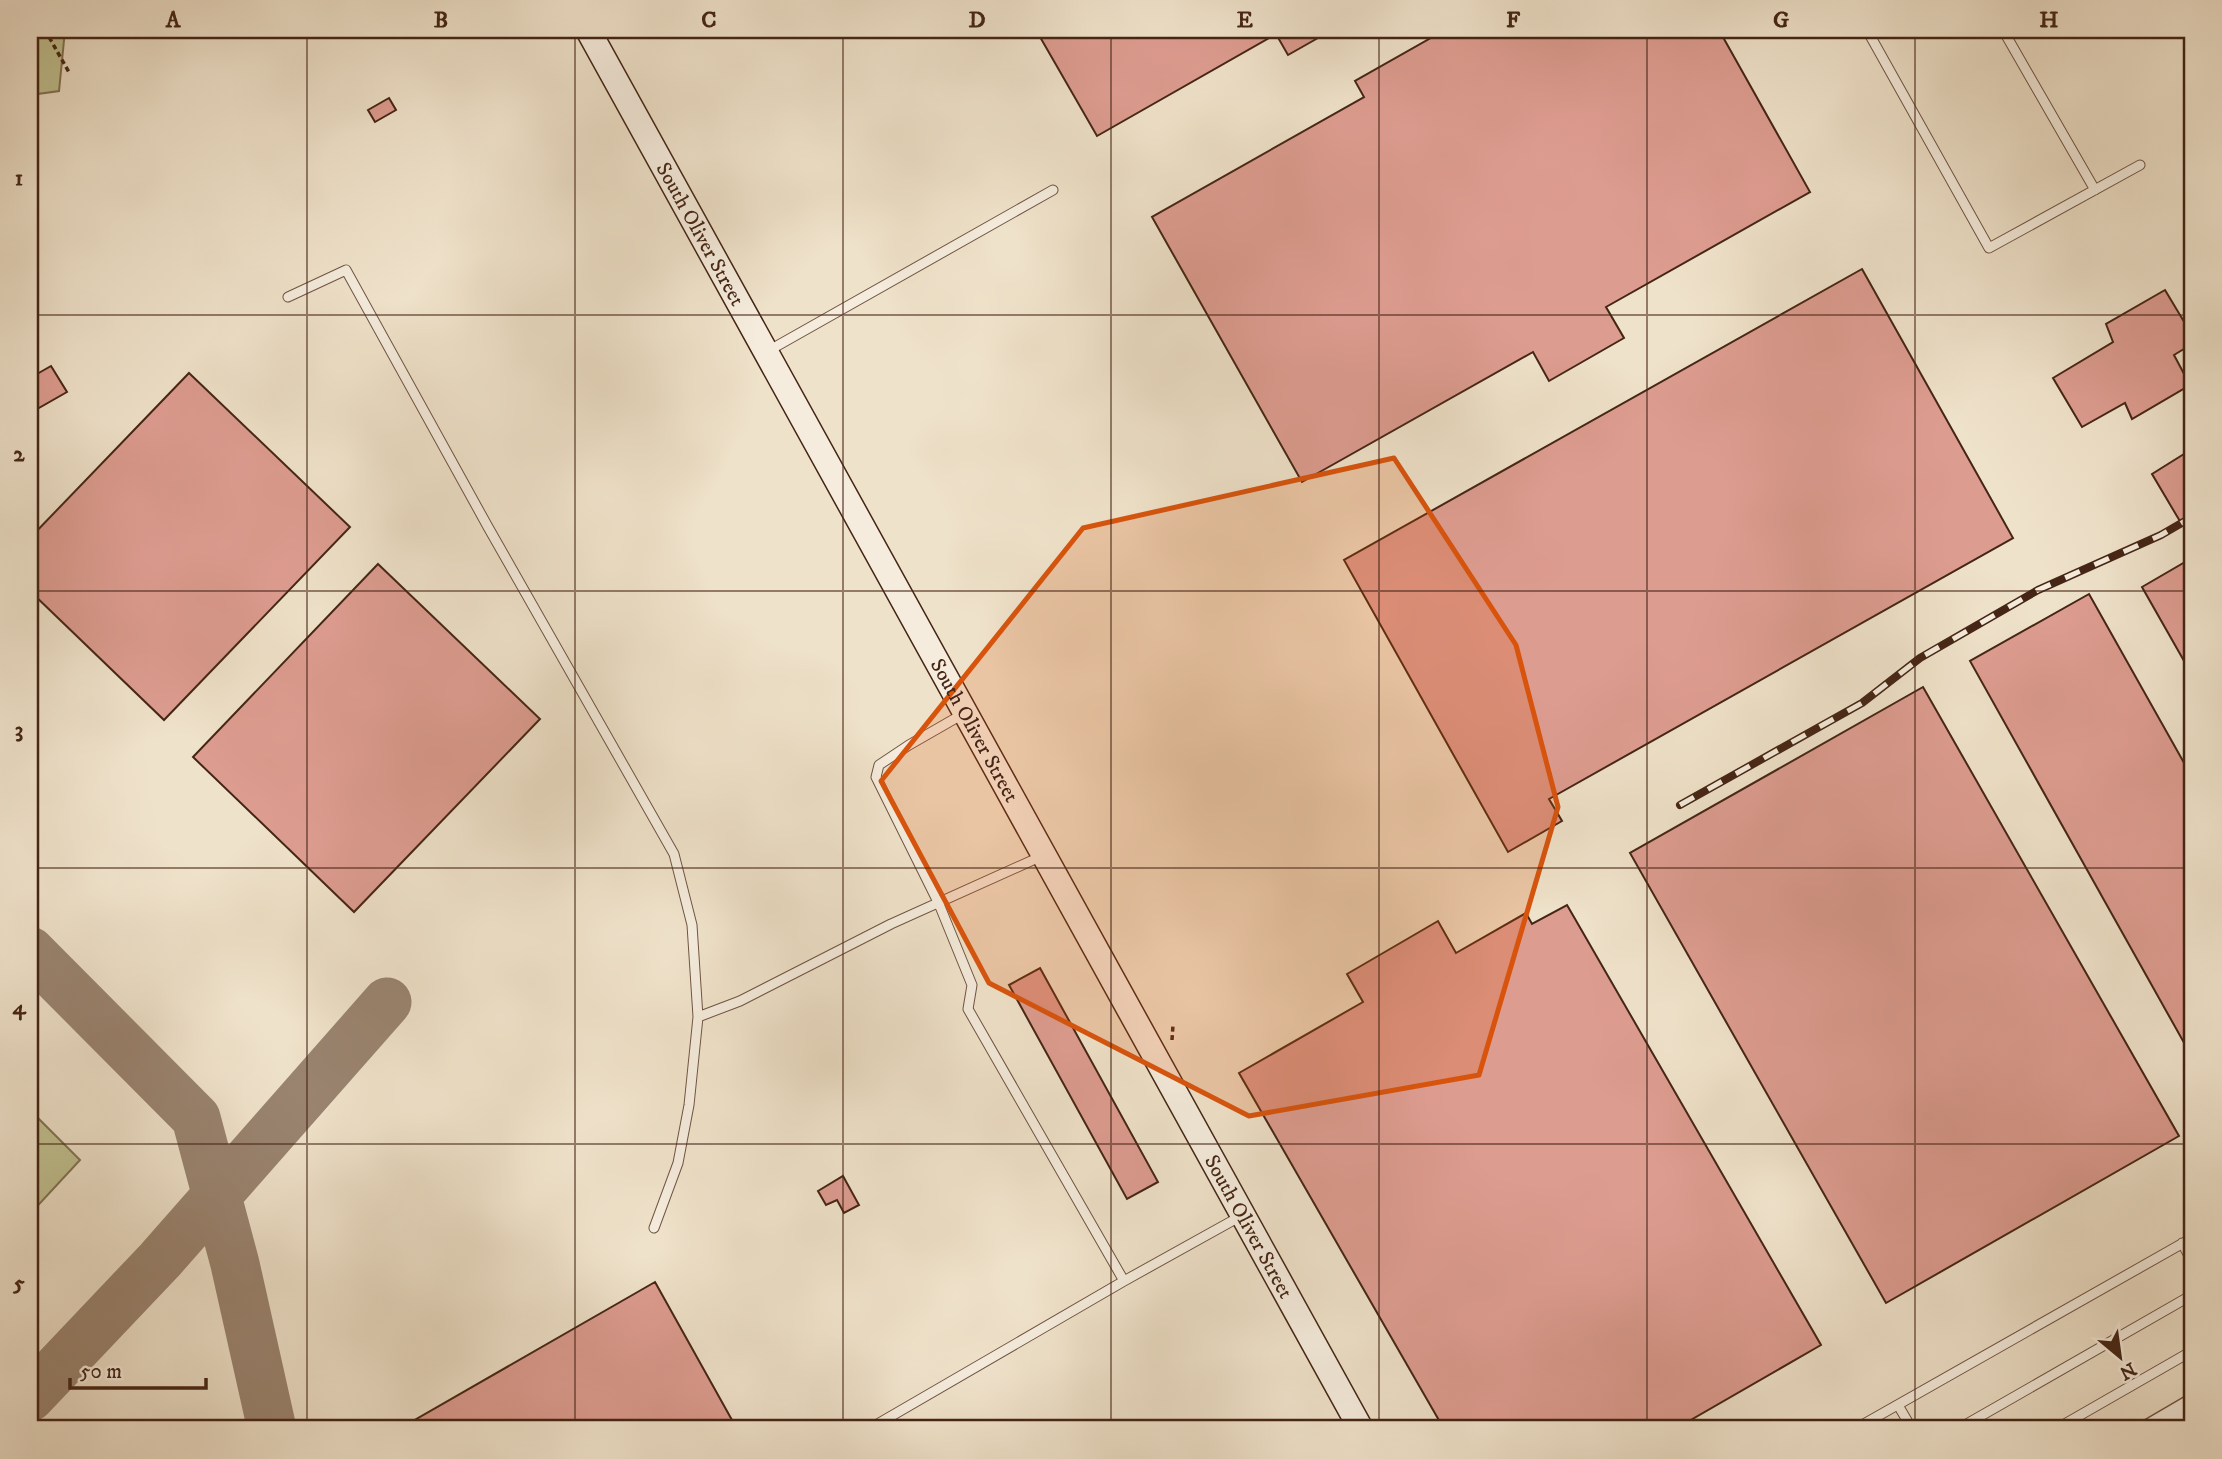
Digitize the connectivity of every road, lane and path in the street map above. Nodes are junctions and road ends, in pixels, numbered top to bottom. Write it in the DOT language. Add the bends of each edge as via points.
graph roads {
  1 [pos="45,30"];
  2 [pos="587,30"];
  3 [pos="1867,30"];
  4 [pos="2003,30"];
  5 [pos="70,74"];
  6 [pos="2140,165"];
  7 [pos="1053,190"];
  8 [pos="2095,190"];
  9 [pos="288,297"];
  10 [pos="766,352"];
  11 [pos="966,713"];
  12 [pos="1044,856"];
  13 [pos="939,904"];
  14 [pos="698,1017"];
  15 [pos="1243,1215"];
  16 [pos="654,1228"];
  17 [pos="2192,1238"];
  18 [pos="2182,1243"];
  19 [pos="2192,1261"];
  20 [pos="1124,1281"];
  21 [pos="2192,1295"];
  22 [pos="2192,1351"];
  23 [pos="1898,1405"];
  24 [pos="2192,1405"];
  25 [pos="869,1429"];
  26 [pos="1361,1429"];
  27 [pos="1854,1429"];
  28 [pos="1912,1429"];
  29 [pos="1958,1429"];
  30 [pos="2056,1429"];
  31 [pos="2151,1429"];
  1 -- 5 [label="path"];
  2 -- 10 [label="main road, South Oliver Street"];
  3 -- 8 [label="lane" via="1989,248"];
  4 -- 8 [label="lane"];
  6 -- 8 [label="lane"];
  7 -- 10 [label="lane"];
  9 -- 14 [label="lane" via="346,270 674,854 692,925"];
  10 -- 11 [label="main road, South Oliver Street"];
  11 -- 12 [label="main road, South Oliver Street"];
  11 -- 13 [label="lane" via="879,765 876,777"];
  12 -- 13 [label="lane"];
  12 -- 15 [label="main road, South Oliver Street"];
  13 -- 14 [label="lane"];
  13 -- 20 [label="lane" via="972,985 968,1009"];
  14 -- 16 [label="lane" via="678,1163"];
  15 -- 20 [label="lane"];
  15 -- 26 [label="main road, South Oliver Street"];
  17 -- 18 [label="lane"];
  18 -- 19 [label="lane"];
  18 -- 23 [label="lane"];
  20 -- 25 [label="lane"];
  21 -- 29 [label="lane"];
  22 -- 30 [label="lane"];
  23 -- 27 [label="lane"];
  23 -- 28 [label="lane"];
  24 -- 31 [label="street"];
}
